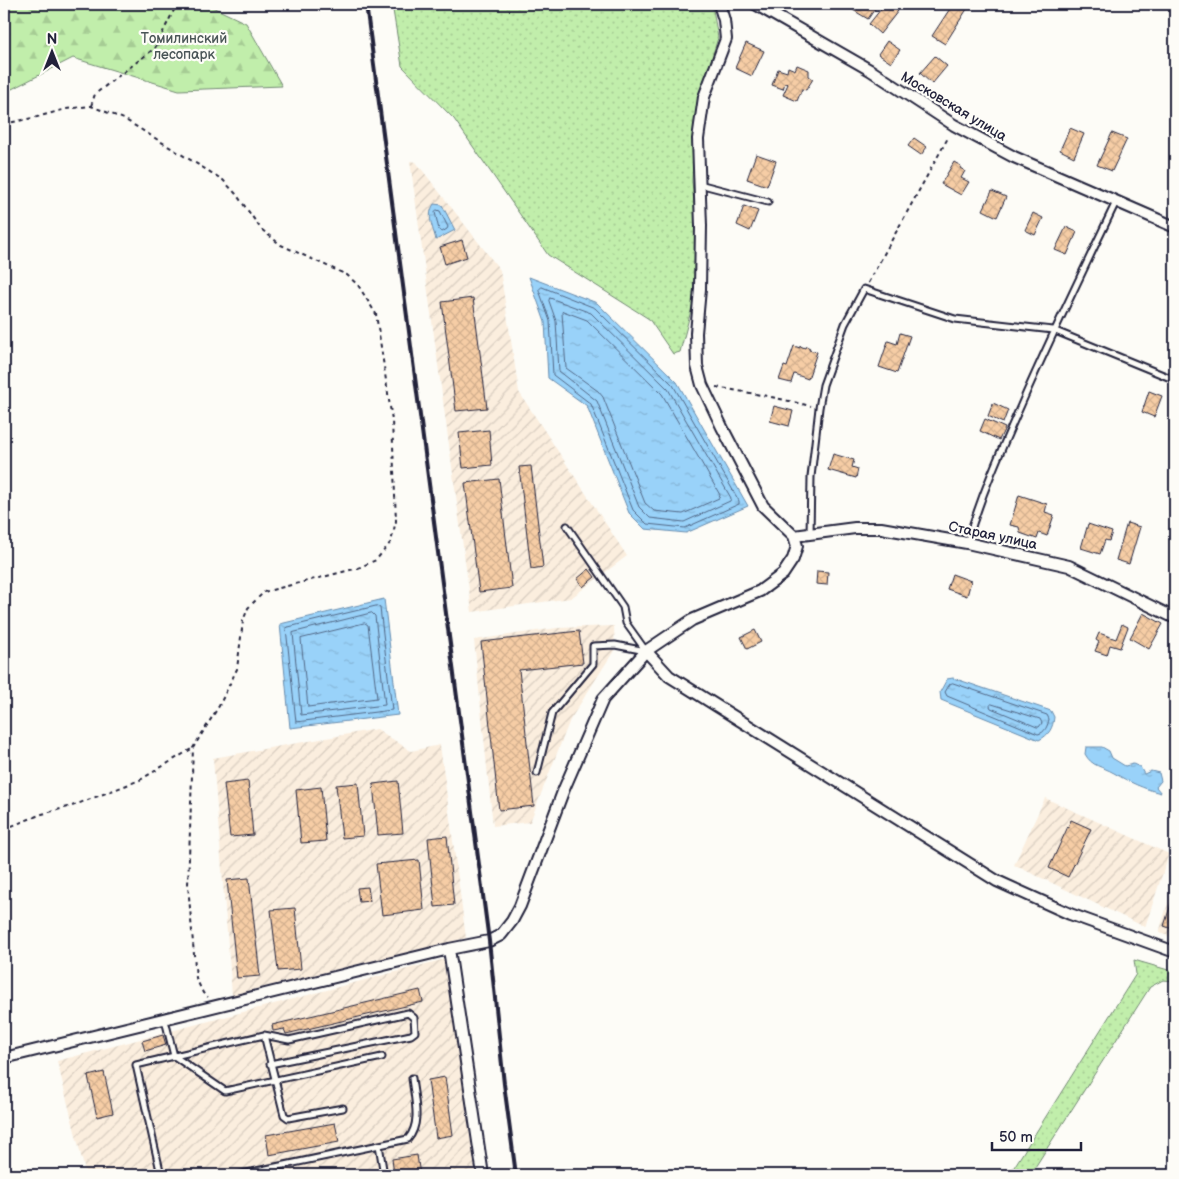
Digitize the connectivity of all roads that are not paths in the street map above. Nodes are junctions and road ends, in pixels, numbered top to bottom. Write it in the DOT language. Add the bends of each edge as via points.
graph roads {
  1 [pos="719,4"];
  2 [pos="756,4"];
  3 [pos="699,184"];
  4 [pos="768,202"];
  5 [pos="1116,202"];
  6 [pos="1175,227"];
  7 [pos="1054,330"];
  8 [pos="1168,377"];
  9 [pos="567,526"];
  10 [pos="810,535"];
  11 [pos="794,536"];
  12 [pos="967,542"];
  13 [pos="1175,618"];
  14 [pos="646,651"];
  15 [pos="537,773"];
  16 [pos="449,949"];
  17 [pos="1175,952"];
  18 [pos="165,1020"];
  19 [pos="264,1035"];
  20 [pos="174,1056"];
  21 [pos="382,1057"];
  22 [pos="4,1058"];
  23 [pos="270,1064"];
  24 [pos="412,1078"];
  25 [pos="274,1080"];
  26 [pos="343,1108"];
  27 [pos="379,1145"];
  28 [pos="270,1168"];
  29 [pos="162,1175"];
  30 [pos="237,1175"];
  31 [pos="272,1175"];
  32 [pos="384,1175"];
  33 [pos="483,1175"];
  1 -- 3 [label="street" via="726,38 704,97 698,139"];
  2 -- 5 [label="street, Московская улица" via="870,70 954,125 1014,157"];
  3 -- 4 [label="lane"];
  3 -- 11 [label="street" via="700,289 696,334 697,366 702,385 763,506"];
  5 -- 6 [label="street, Московская улица"];
  5 -- 7 [label="lane"];
  7 -- 8 [label="lane"];
  7 -- 10 [label="lane" via="955,319 864,289 845,324 823,385 811,477"];
  7 -- 12 [label="lane" via="989,477"];
  9 -- 14 [label="lane" via="624,607 626,623"];
  10 -- 11 [label="street, Старая улица"];
  10 -- 12 [label="street, Старая улица" via="855,528 882,528"];
  11 -- 14 [label="street" via="797,546 783,574 760,591 692,620"];
  12 -- 13 [label="street, Старая улица" via="1069,566"];
  14 -- 15 [label="lane" via="615,645 593,646 593,664 552,713"];
  14 -- 16 [label="street" via="603,699 512,921 501,935 489,941"];
  14 -- 17 [label="street" via="670,676 997,881 1070,914"];
  16 -- 18 [label="street"];
  16 -- 33 [label="street"];
  18 -- 20 [label="lane"];
  18 -- 22 [label="street"];
  19 -- 20 [label="lane"];
  19 -- 23 [label="lane"];
  19 -- 23 [label="lane" via="289,1040 408,1013 414,1018 415,1032 411,1035"];
  20 -- 25 [label="lane" via="225,1091"];
  20 -- 29 [label="lane" via="136,1065"];
  21 -- 25 [label="lane"];
  23 -- 25 [label="lane"];
  24 -- 27 [label="lane" via="414,1132 408,1139"];
  25 -- 26 [label="lane" via="281,1110 288,1118"];
  27 -- 28 [label="lane"];
  27 -- 32 [label="lane"];
  28 -- 30 [label="lane"];
  28 -- 31 [label="lane"];
}
